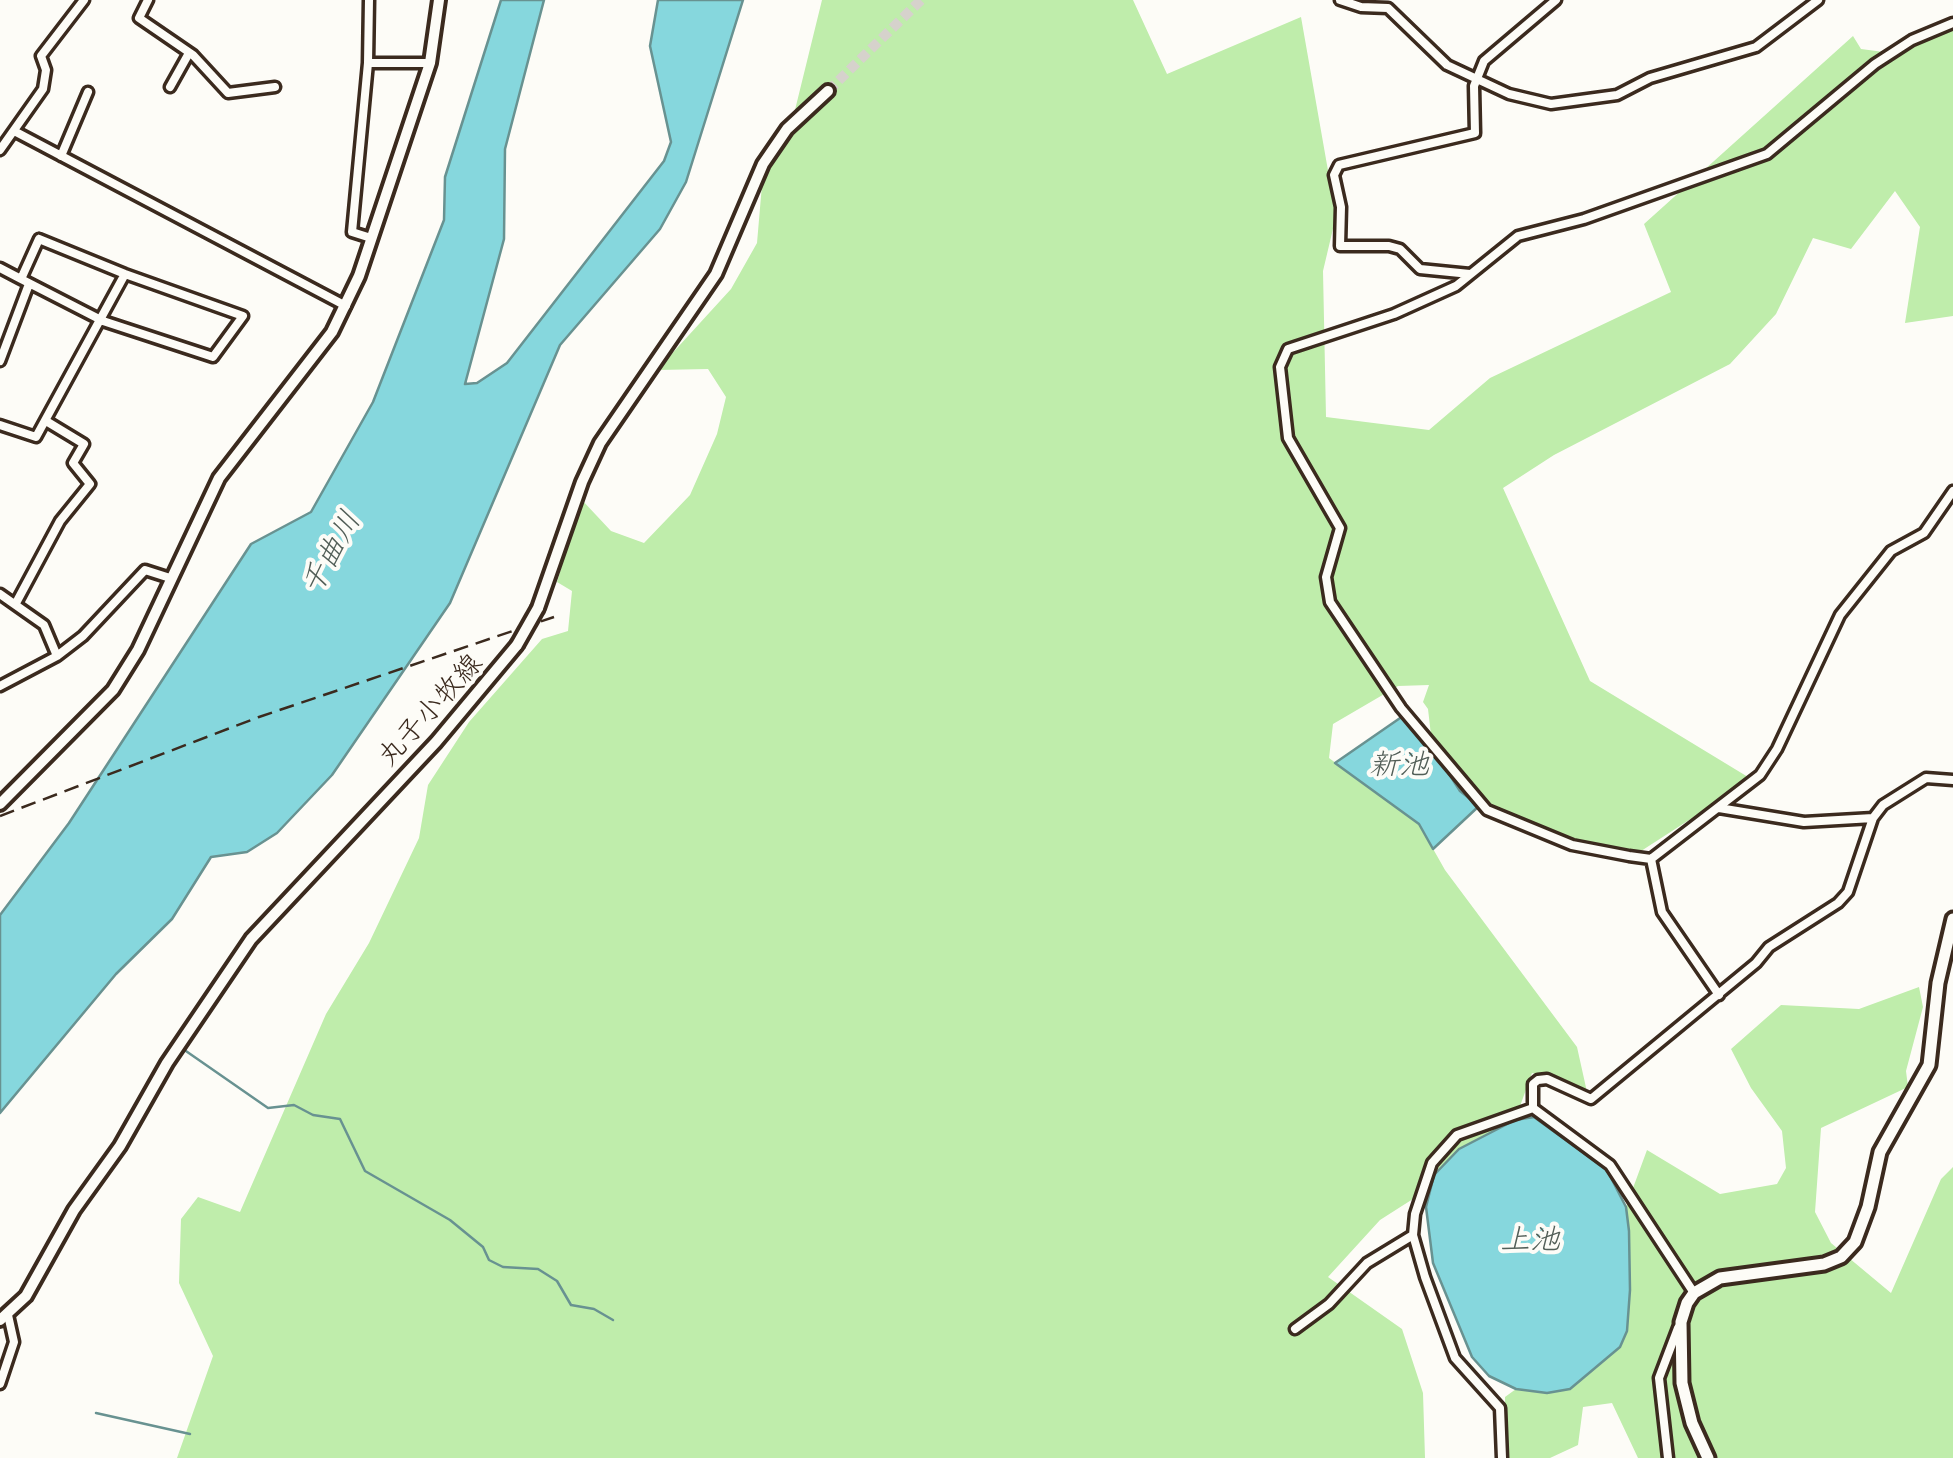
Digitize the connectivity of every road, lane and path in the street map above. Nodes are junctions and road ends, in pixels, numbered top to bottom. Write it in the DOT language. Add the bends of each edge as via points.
graph roads {
  1 [pos="84,0"];
  2 [pos="148,0"];
  3 [pos="368,0"];
  4 [pos="439,0"];
  5 [pos="1340,0"];
  6 [pos="1556,0"];
  7 [pos="1818,0"];
  8 [pos="1953,23"];
  9 [pos="189,53"];
  10 [pos="368,63"];
  11 [pos="430,63"];
  12 [pos="1476,80"];
  13 [pos="274,87"];
  14 [pos="170,88"];
  15 [pos="828,91"];
  16 [pos="88,92"];
  17 [pos="16,132"];
  18 [pos="0,150"];
  19 [pos="61,156"];
  20 [pos="372,238"];
  21 [pos="0,268"];
  22 [pos="125,274"];
  23 [pos="1470,274"];
  24 [pos="25,281"];
  25 [pos="346,306"];
  26 [pos="103,321"];
  27 [pos="0,361"];
  28 [pos="46,421"];
  29 [pos="0,425"];
  30 [pos="1953,491"];
  31 [pos="170,578"];
  32 [pos="0,594"];
  33 [pos="16,603"];
  34 [pos="57,656"];
  35 [pos="0,686"];
  36 [pos="1953,780"];
  37 [pos="0,804"];
  38 [pos="1719,808"];
  39 [pos="1873,818"];
  40 [pos="1651,858"];
  41 [pos="1953,918"];
  42 [pos="1719,994"];
  43 [pos="1533,1108"];
  44 [pos="1414,1234"];
  45 [pos="1694,1292"];
  46 [pos="4,1318"];
  47 [pos="1681,1322"];
  48 [pos="1295,1329"];
  49 [pos="0,1384"];
  50 [pos="1502,1458"];
  51 [pos="1668,1458"];
  52 [pos="1708,1458"];
  1 -- 17 [label="street" via="41,56 43,89"];
  2 -- 9 [label="street" via="139,18"];
  3 -- 10 [label="street"];
  4 -- 11 [label="street"];
  5 -- 12 [label="street" via="1388,8 1438,57"];
  6 -- 12 [label="street" via="1484,62"];
  7 -- 12 [label="street" via="1756,47 1617,94 1550,104"];
  8 -- 23 [label="street" via="1875,64 1767,154 1518,236"];
  9 -- 13 [label="street" via="228,94"];
  9 -- 14 [label="street"];
  10 -- 11 [label="street"];
  10 -- 20 [label="street" via="352,232"];
  11 -- 20 [label="street"];
  12 -- 23 [label="street" via="1475,133 1339,165 1334,175 1340,246 1389,246 1420,269"];
  15 -- 46 [label="street, 丸子小牧線, bridge" via="787,129 764,164 716,274 600,443 518,645 251,940 74,1210 26,1296"];
  16 -- 19 [label="street"];
  17 -- 18 [label="street"];
  17 -- 19 [label="street"];
  19 -- 25 [label="street"];
  20 -- 25 [label="street"];
  21 -- 24 [label="street"];
  22 -- 24 [label="street" via="40,239"];
  22 -- 26 [label="street"];
  22 -- 26 [label="street" via="243,316 214,357"];
  23 -- 40 [label="street" via="1441,294 1283,356 1288,438 1340,528 1326,577 1330,602 1400,708 1487,810 1572,845"];
  24 -- 26 [label="street"];
  24 -- 27 [label="street"];
  25 -- 31 [label="street" via="317,356 218,478"];
  26 -- 28 [label="street"];
  28 -- 29 [label="street" via="36,437"];
  28 -- 33 [label="street" via="84,444 73,463 90,484 60,521"];
  30 -- 38 [label="street" via="1924,534 1891,551 1840,615 1777,749 1760,775"];
  31 -- 34 [label="street" via="145,570"];
  31 -- 37 [label="street" via="113,690"];
  32 -- 33 [label="street"];
  33 -- 34 [label="street" via="44,625"];
  34 -- 35 [label="street"];
  36 -- 39 [label="street" via="1926,778 1890,798"];
  38 -- 39 [label="street" via="1804,822"];
  38 -- 40 [label="street"];
  39 -- 42 [label="street" via="1848,892 1768,948"];
  40 -- 42 [label="street" via="1662,912"];
  41 -- 45 [label="main road" via="1928,1065 1880,1152 1854,1242 1824,1264 1720,1278"];
  42 -- 43 [label="street" via="1591,1099 1538,1080"];
  43 -- 44 [label="street" via="1470,1127 1442,1149 1417,1198"];
  43 -- 45 [label="street" via="1610,1166"];
  44 -- 48 [label="street" via="1368,1263"];
  44 -- 50 [label="street" via="1455,1358 1500,1408"];
  45 -- 47 [label="main road"];
  46 -- 49 [label="street" via="14,1342"];
  47 -- 51 [label="street" via="1658,1378"];
  47 -- 52 [label="main road" via="1682,1382"];
}
